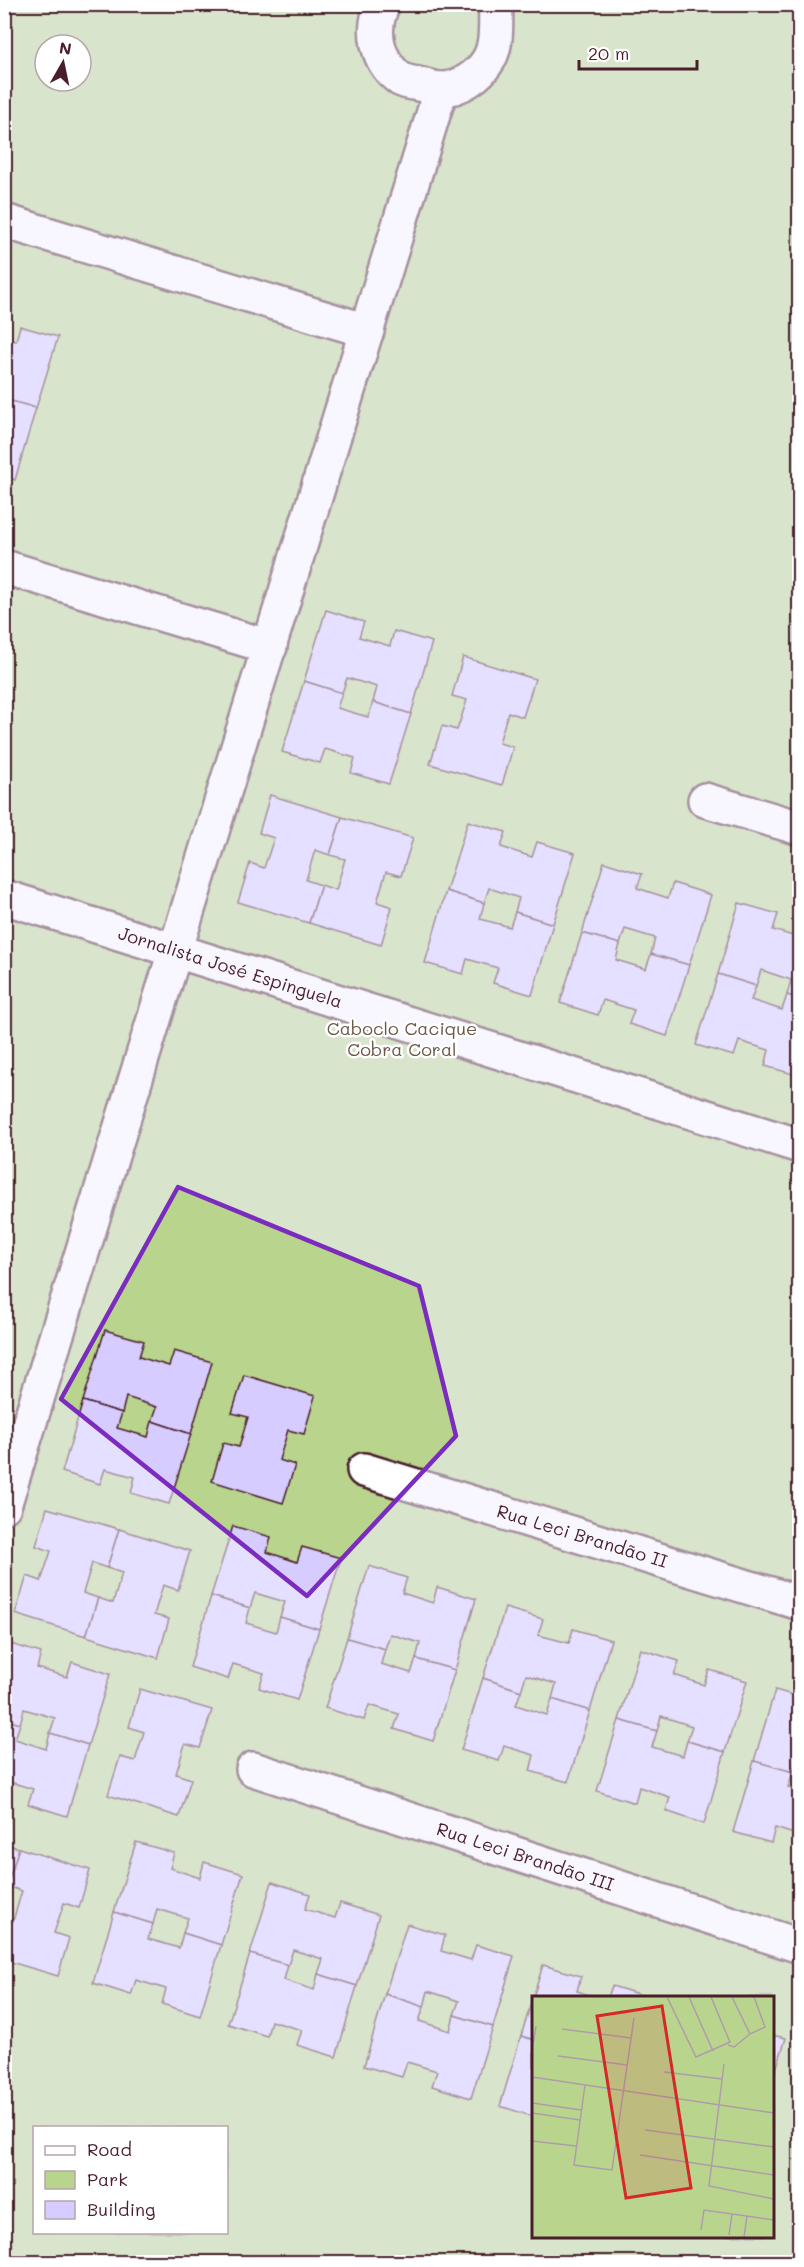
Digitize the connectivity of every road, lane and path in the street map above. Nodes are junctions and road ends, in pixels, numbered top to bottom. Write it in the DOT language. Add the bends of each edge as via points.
graph roads {
  1 [pos="383,4"];
  2 [pos="495,4"];
  3 [pos="441,89"];
  4 [pos="4,221"];
  5 [pos="367,331"];
  6 [pos="4,567"];
  7 [pos="270,647"];
  8 [pos="705,800"];
  9 [pos="800,828"];
  10 [pos="4,897"];
  11 [pos="176,951"];
  12 [pos="800,1146"];
  13 [pos="364,1470"];
  14 [pos="4,1506"];
  15 [pos="800,1603"];
  16 [pos="253,1769"];
  17 [pos="800,1946"];
  1 -- 3 [label="street" via="376,32 388,67 402,80"];
  2 -- 3 [label="street" via="495,40 489,59 477,75"];
  3 -- 5 [label="street"];
  4 -- 5 [label="street"];
  5 -- 7 [label="street"];
  6 -- 7 [label="street"];
  7 -- 11 [label="street"];
  8 -- 9 [label="street"];
  10 -- 11 [label="street, Jornalista José Espinguela"];
  11 -- 12 [label="street, Jornalista José Espinguela"];
  11 -- 14 [label="street"];
  13 -- 15 [label="street, Rua Leci Brandão II"];
  16 -- 17 [label="street, Rua Leci Brandão III"];
}
